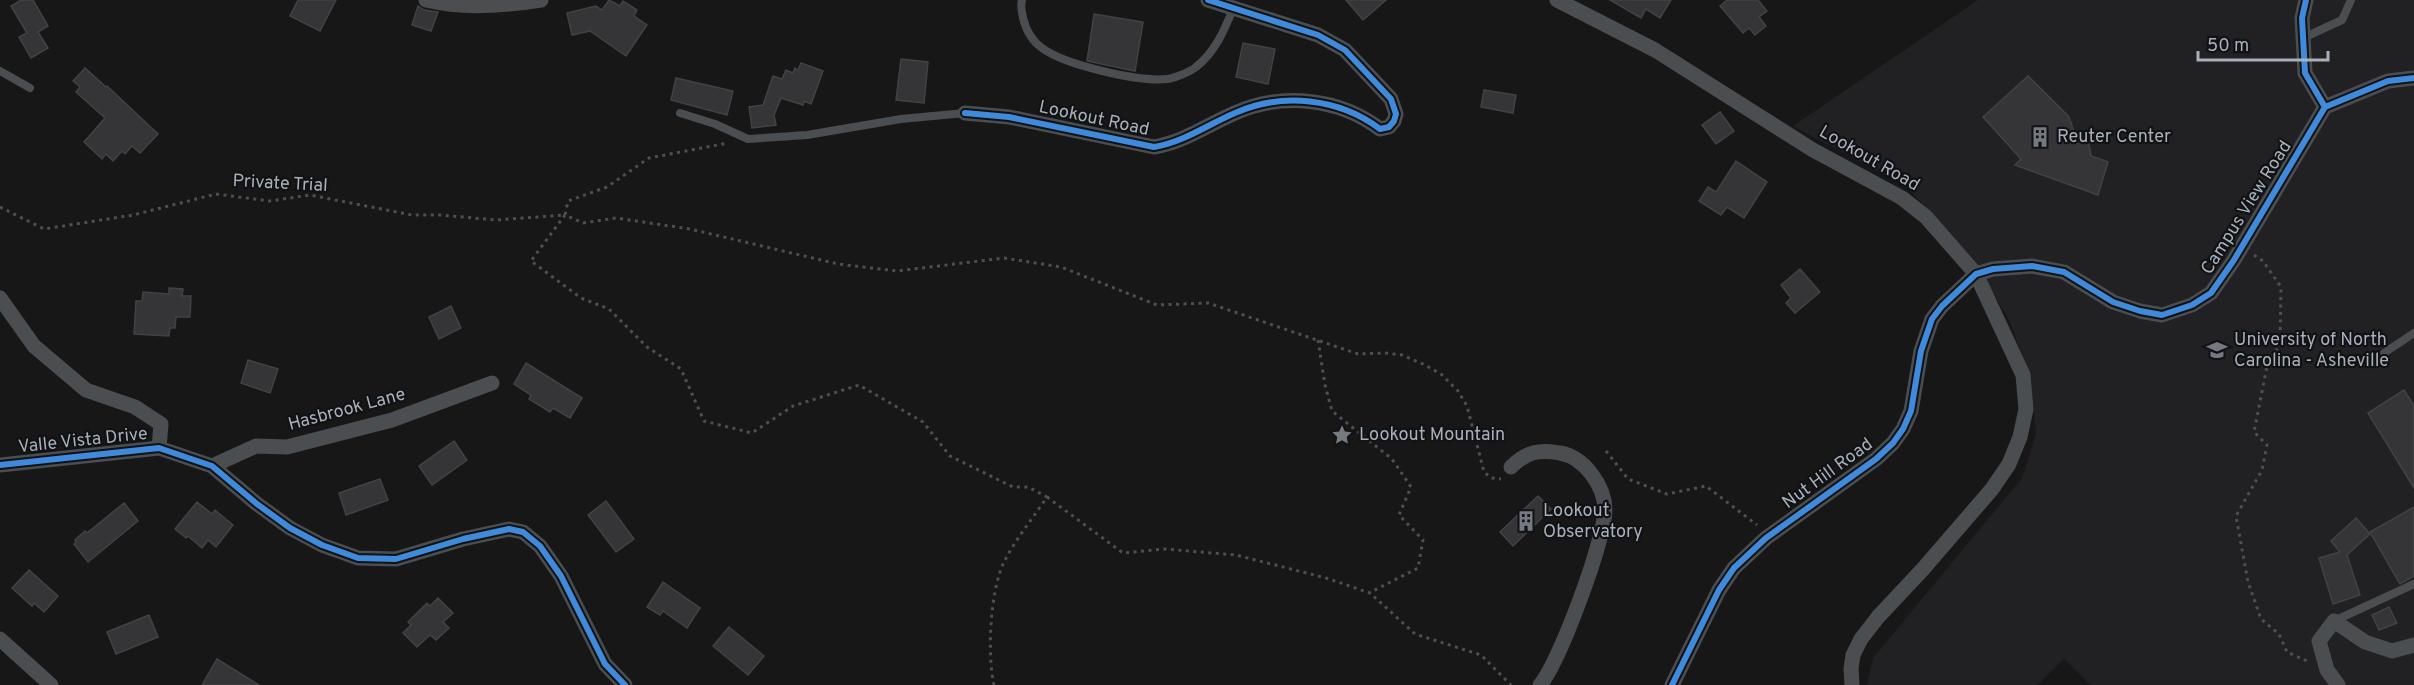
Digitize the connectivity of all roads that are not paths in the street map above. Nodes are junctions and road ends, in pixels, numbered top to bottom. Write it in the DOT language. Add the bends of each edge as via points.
graph roads {
  1 [pos="426,0"];
  2 [pos="542,0"];
  3 [pos="1022,0"];
  4 [pos="1208,0"];
  5 [pos="1557,0"];
  6 [pos="2306,0"];
  7 [pos="2351,0"];
  8 [pos="1233,9"];
  9 [pos="2303,38"];
  10 [pos="0,71"];
  11 [pos="2414,78"];
  12 [pos="30,88"];
  13 [pos="2325,107"];
  14 [pos="965,112"];
  15 [pos="680,113"];
  16 [pos="1976,273"];
  17 [pos="0,298"];
  18 [pos="2414,333"];
  19 [pos="2384,353"];
  20 [pos="492,383"];
  21 [pos="159,448"];
  22 [pos="0,465"];
  23 [pos="212,466"];
  24 [pos="1511,467"];
  25 [pos="2414,584"];
  26 [pos="2334,621"];
  27 [pos="0,639"];
  28 [pos="2414,645"];
  29 [pos="51,685"];
  30 [pos="625,685"];
  31 [pos="1540,685"];
  32 [pos="1672,685"];
  33 [pos="1851,685"];
  34 [pos="2338,685"];
  1 -- 2 [label="street" via="455,5"];
  3 -- 8 [label="lane" via="1028,32 1040,47 1056,57 1145,79 1168,79 1195,69 1223,35"];
  4 -- 8 [label="street, Lookout Road"];
  5 -- 16 [label="street, Lookout Road" via="1655,50 1813,150 1902,198 1926,217"];
  6 -- 9 [label="street"];
  7 -- 9 [label="lane" via="2342,20"];
  8 -- 14 [label="street, Lookout Road" via="1318,35 1345,50 1391,99 1394,121 1380,129 1350,111 1332,106 1275,101 1234,113 1173,144 1154,147 1009,117"];
  9 -- 13 [label="street" via="2305,73"];
  10 -- 12 [label="lane"];
  11 -- 13 [label="street" via="2388,81"];
  13 -- 16 [label="street, Campus View Road" via="2211,293 2192,305 2162,315 2140,311 2114,302 2064,272 2032,266"];
  14 -- 15 [label="lane" via="748,140"];
  16 -- 32 [label="street, Nut Hill Road" via="1932,319 1904,429 1876,459 1766,538 1734,568"];
  16 -- 33 [label="street, Lookout Road" via="2023,375 2026,409 2020,436 2009,464 1992,489 1862,639 1854,655"];
  17 -- 21 [label="street" via="34,346 86,390 135,407 161,424"];
  18 -- 19 [label="lane"];
  20 -- 23 [label="street, Hasbrook Lane" via="392,420 287,447 255,446"];
  21 -- 22 [label="street, Valle Vista Drive"];
  21 -- 23 [label="street, Valle Vista Drive"];
  23 -- 30 [label="street, Valle Vista Drive" via="290,528 358,558 396,559 463,539 509,530 523,532 540,546 561,576 605,664"];
  24 -- 31 [label="street" via="1536,450 1569,454 1593,476 1605,508 1603,527 1578,606"];
  25 -- 26 [label="lane"];
  26 -- 28 [label="street" via="2365,642 2392,651"];
  26 -- 34 [label="street" via="2319,641 2327,670"];
  27 -- 29 [label="street"];
}
